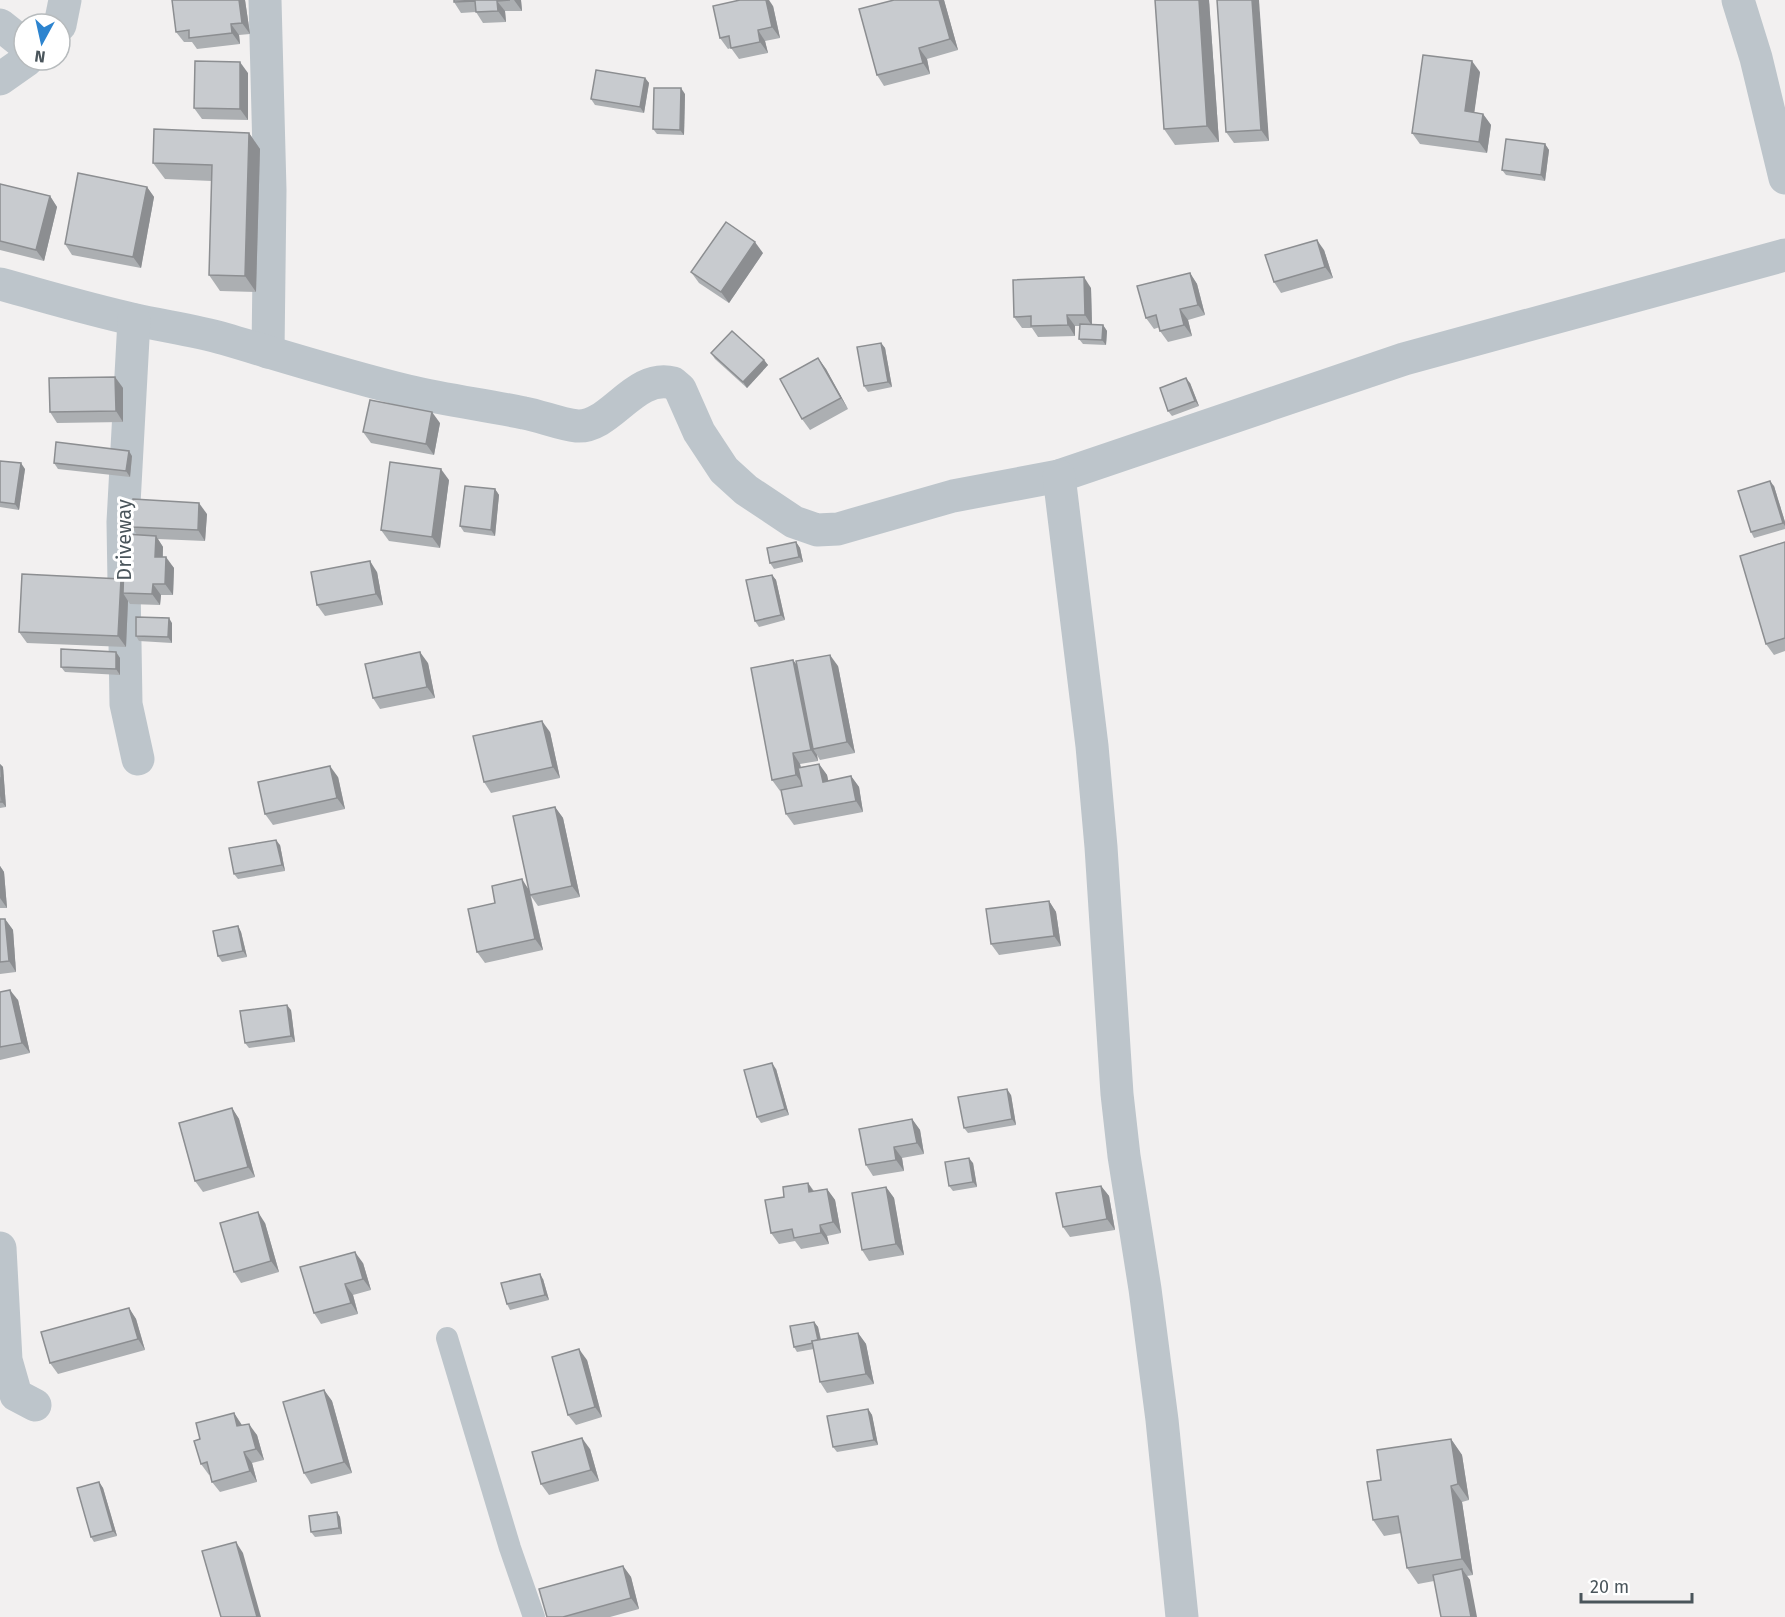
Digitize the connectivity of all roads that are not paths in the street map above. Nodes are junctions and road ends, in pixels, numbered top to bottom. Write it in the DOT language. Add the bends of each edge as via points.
graph roads {
  1 [pos="265,0"];
  2 [pos="1738,0"];
  3 [pos="0,25"];
  4 [pos="12,34"];
  5 [pos="1785,178"];
  6 [pos="1785,255"];
  7 [pos="0,284"];
  8 [pos="134,320"];
  9 [pos="268,352"];
  10 [pos="1059,476"];
  11 [pos="138,759"];
  12 [pos="0,1248"];
  13 [pos="447,1338"];
  14 [pos="35,1405"];
  15 [pos="534,1617"];
  16 [pos="1182,1617"];
  1 -- 9 [label="street" via="270,190"];
  2 -- 5 [label="street"];
  3 -- 4 [label="street"];
  6 -- 10 [label="street" via="1404,359"];
  7 -- 8 [label="street"];
  8 -- 9 [label="street"];
  8 -- 11 [label="street, Driveway" via="123,522 126,704"];
  9 -- 10 [label="street" via="409,391 577,426 599,420 645,388 673,383 680,389 699,432 724,470 768,506 817,530 838,530 953,496"];
  10 -- 16 [label="street" via="1092,746 1117,1094 1160,1409"];
  12 -- 14 [label="street" via="6,1360 16,1395"];
  13 -- 15 [label="lane"];
}
